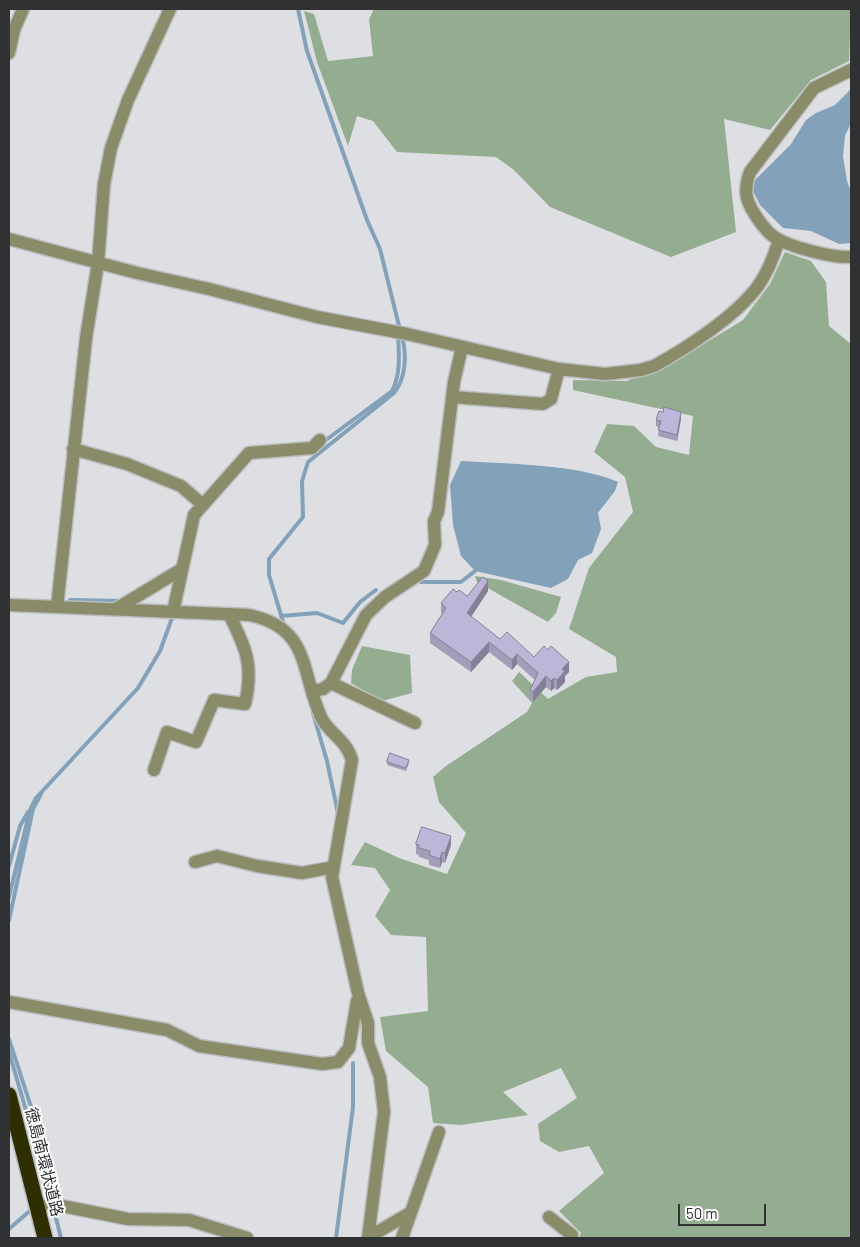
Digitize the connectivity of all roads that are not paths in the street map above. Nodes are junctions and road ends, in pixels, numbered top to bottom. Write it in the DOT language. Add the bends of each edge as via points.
graph roads {
  1 [pos="24,9"];
  2 [pos="170,9"];
  3 [pos="9,53"];
  4 [pos="851,70"];
  5 [pos="9,239"];
  6 [pos="779,240"];
  7 [pos="851,257"];
  8 [pos="98,263"];
  9 [pos="462,347"];
  10 [pos="559,369"];
  11 [pos="452,397"];
  12 [pos="320,440"];
  13 [pos="73,449"];
  14 [pos="203,505"];
  15 [pos="182,569"];
  16 [pos="9,605"];
  17 [pos="57,607"];
  18 [pos="116,609"];
  19 [pos="173,612"];
  20 [pos="229,614"];
  21 [pos="331,683"];
  22 [pos="313,692"];
  23 [pos="414,723"];
  24 [pos="154,770"];
  25 [pos="195,862"];
  26 [pos="334,868"];
  27 [pos="358,994"];
  28 [pos="9,1002"];
  29 [pos="9,1095"];
  30 [pos="439,1132"];
  31 [pos="37,1206"];
  32 [pos="410,1213"];
  33 [pos="550,1217"];
  34 [pos="45,1238"];
  35 [pos="248,1238"];
  36 [pos="368,1238"];
  37 [pos="402,1238"];
  38 [pos="570,1238"];
  1 -- 3 [label="street" via="14,30"];
  2 -- 8 [label="street" via="132,91 111,148 104,184"];
  4 -- 6 [label="street" via="814,88 750,172 745,189 748,206 768,232"];
  5 -- 8 [label="street"];
  6 -- 7 [label="street" via="836,258"];
  6 -- 10 [label="street" via="770,267 737,310 666,359 641,370 605,374"];
  8 -- 9 [label="street" via="317,317"];
  8 -- 13 [label="street"];
  9 -- 10 [label="street"];
  9 -- 11 [label="street"];
  10 -- 11 [label="street" via="551,399 543,404"];
  11 -- 21 [label="street" via="431,556 424,571 385,597 366,615"];
  12 -- 14 [label="street" via="312,448 249,453"];
  13 -- 14 [label="street" via="127,464 181,486"];
  13 -- 17 [label="street"];
  14 -- 15 [label="street" via="194,515"];
  15 -- 18 [label="street"];
  15 -- 19 [label="street"];
  16 -- 17 [label="street"];
  17 -- 18 [label="street"];
  18 -- 19 [label="street"];
  19 -- 20 [label="street"];
  20 -- 22 [label="street" via="261,617 286,632 298,647"];
  20 -- 24 [label="street" via="248,655 245,704 214,700 196,742 167,732"];
  21 -- 22 [label="street"];
  21 -- 23 [label="street"];
  22 -- 26 [label="street" via="322,718 346,745 352,760"];
  25 -- 26 [label="street" via="217,856 302,873"];
  26 -- 27 [label="street" via="332,877"];
  27 -- 28 [label="street" via="349,1048 338,1062 322,1064 199,1046 167,1030"];
  27 -- 36 [label="street" via="368,1023 368,1043 380,1076 384,1112"];
  29 -- 31 [label="highway, 徳島南環状道路"];
  30 -- 32 [label="street"];
  31 -- 34 [label="highway, 徳島南環状道路"];
  31 -- 35 [label="street" via="57,1205 128,1219 189,1220"];
  32 -- 36 [label="street"];
  32 -- 37 [label="street"];
  33 -- 38 [label="street" via="572,1235"];
}
